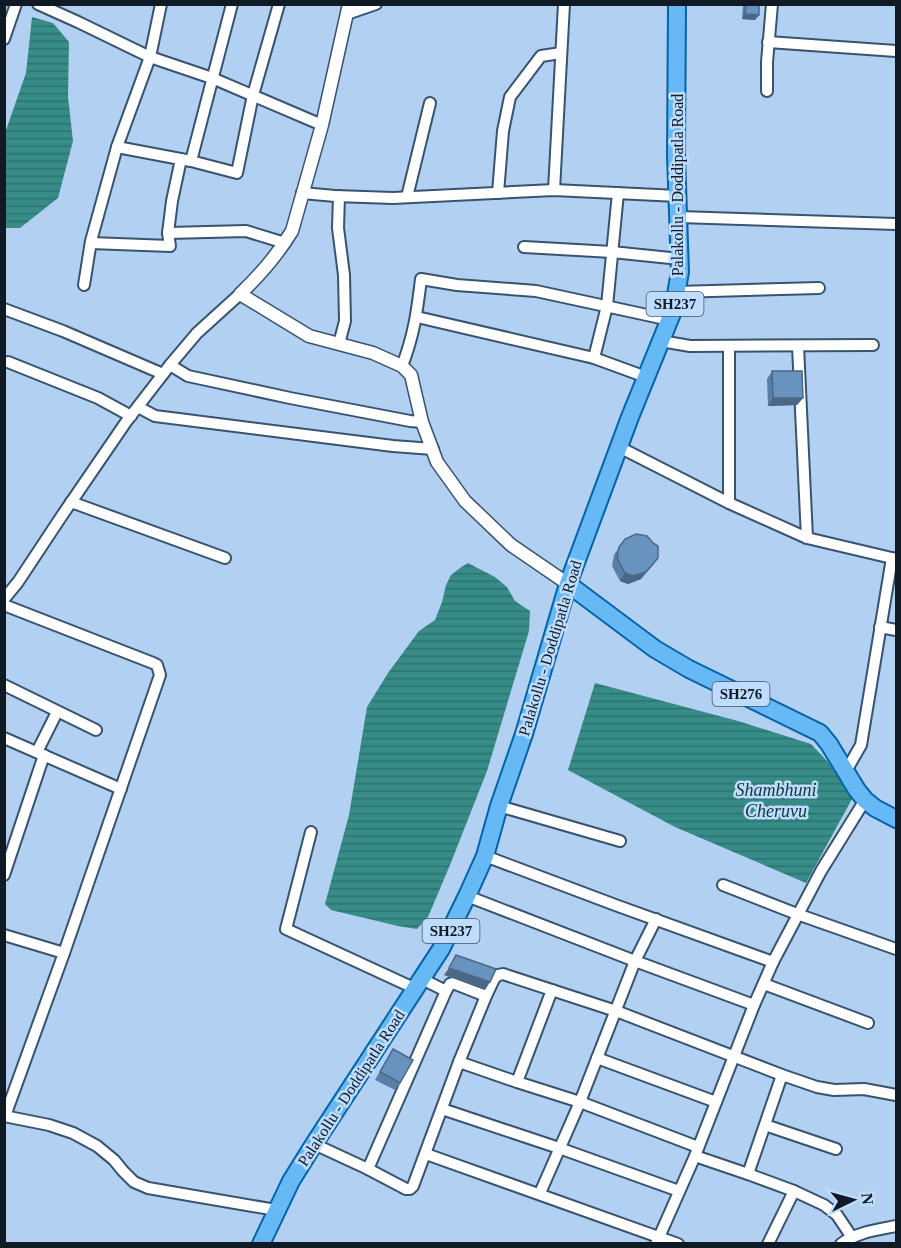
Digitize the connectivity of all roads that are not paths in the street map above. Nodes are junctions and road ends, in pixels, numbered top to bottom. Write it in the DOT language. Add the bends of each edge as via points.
graph roads {
  1 [pos="16,4"];
  2 [pos="38,4"];
  3 [pos="162,4"];
  4 [pos="232,4"];
  5 [pos="279,4"];
  6 [pos="376,4"];
  7 [pos="564,4"];
  8 [pos="677,4"];
  9 [pos="772,4"];
  10 [pos="348,7"];
  11 [pos="61,9"];
  12 [pos="4,39"];
  13 [pos="768,42"];
  14 [pos="897,51"];
  15 [pos="561,53"];
  16 [pos="150,57"];
  17 [pos="212,78"];
  18 [pos="767,91"];
  19 [pos="253,95"];
  20 [pos="430,103"];
  21 [pos="322,125"];
  22 [pos="117,147"];
  23 [pos="186,160"];
  24 [pos="554,190"];
  25 [pos="302,193"];
  26 [pos="498,193"];
  27 [pos="618,193"];
  28 [pos="339,196"];
  29 [pos="678,196"];
  30 [pos="407,197"];
  31 [pos="679,217"];
  32 [pos="897,224"];
  33 [pos="168,233"];
  34 [pos="91,243"];
  35 [pos="285,243"];
  36 [pos="524,247"];
  37 [pos="612,252"];
  38 [pos="680,259"];
  39 [pos="84,285"];
  40 [pos="819,288"];
  41 [pos="677,292"];
  42 [pos="240,294"];
  43 [pos="607,306"];
  44 [pos="4,309"];
  45 [pos="417,316"];
  46 [pos="670,320"];
  47 [pos="661,341"];
  48 [pos="339,344"];
  49 [pos="873,345"];
  50 [pos="729,346"];
  51 [pos="798,346"];
  52 [pos="594,358"];
  53 [pos="8,362"];
  54 [pos="402,366"];
  55 [pos="167,369"];
  56 [pos="646,377"];
  57 [pos="135,411"];
  58 [pos="422,422"];
  59 [pos="619,447"];
  60 [pos="433,449"];
  61 [pos="71,502"];
  62 [pos="729,503"];
  63 [pos="807,538"];
  64 [pos="225,558"];
  65 [pos="894,559"];
  66 [pos="568,584"];
  67 [pos="5,601"];
  68 [pos="880,627"];
  69 [pos="897,630"];
  70 [pos="4,685"];
  71 [pos="57,712"];
  72 [pos="96,730"];
  73 [pos="4,738"];
  74 [pos="41,754"];
  75 [pos="846,771"];
  76 [pos="121,789"];
  77 [pos="865,800"];
  78 [pos="499,806"];
  79 [pos="897,819"];
  80 [pos="311,832"];
  81 [pos="620,841"];
  82 [pos="485,856"];
  83 [pos="4,875"];
  84 [pos="723,885"];
  85 [pos="467,896"];
  86 [pos="797,914"];
  87 [pos="656,919"];
  88 [pos="4,934"];
  89 [pos="897,949"];
  90 [pos="64,953"];
  91 [pos="635,962"];
  92 [pos="773,962"];
  93 [pos="419,984"];
  94 [pos="764,984"];
  95 [pos="552,990"];
  96 [pos="446,991"];
  97 [pos="486,996"];
  98 [pos="754,1005"];
  99 [pos="616,1011"];
  100 [pos="868,1023"];
  101 [pos="734,1056"];
  102 [pos="597,1058"];
  103 [pos="459,1062"];
  104 [pos="782,1075"];
  105 [pos="517,1082"];
  106 [pos="897,1095"];
  107 [pos="580,1102"];
  108 [pos="716,1102"];
  109 [pos="442,1109"];
  110 [pos="5,1116"];
  111 [pos="765,1125"];
  112 [pos="314,1144"];
  113 [pos="559,1148"];
  114 [pos="836,1149"];
  115 [pos="696,1152"];
  116 [pos="426,1154"];
  117 [pos="368,1169"];
  118 [pos="748,1174"];
  119 [pos="679,1191"];
  120 [pos="794,1191"];
  121 [pos="540,1193"];
  122 [pos="276,1210"];
  123 [pos="897,1226"];
  124 [pos="851,1236"];
  125 [pos="657,1240"];
  126 [pos="261,1244"];
  127 [pos="678,1244"];
  128 [pos="768,1244"];
  129 [pos="841,1244"];
  1 -- 12 [label="street"];
  2 -- 11 [label="street"];
  3 -- 16 [label="street"];
  4 -- 17 [label="street"];
  5 -- 19 [label="street"];
  6 -- 10 [label="street"];
  7 -- 15 [label="street"];
  8 -- 29 [label="main road, Palakollu - Doddipatla Road / SH237"];
  9 -- 13 [label="street"];
  10 -- 21 [label="street"];
  11 -- 16 [label="street"];
  13 -- 14 [label="street"];
  13 -- 18 [label="street"];
  15 -- 24 [label="street"];
  15 -- 26 [label="street" via="541,56 510,97"];
  16 -- 17 [label="street"];
  16 -- 22 [label="street"];
  17 -- 19 [label="street"];
  17 -- 23 [label="street"];
  19 -- 21 [label="street"];
  19 -- 23 [label="street" via="237,173"];
  20 -- 30 [label="street"];
  21 -- 25 [label="street"];
  22 -- 23 [label="street"];
  22 -- 34 [label="street"];
  23 -- 33 [label="street" via="172,201"];
  24 -- 26 [label="street"];
  24 -- 27 [label="street"];
  25 -- 28 [label="street"];
  25 -- 35 [label="street"];
  26 -- 30 [label="street"];
  27 -- 29 [label="street"];
  27 -- 37 [label="street"];
  28 -- 30 [label="street"];
  28 -- 48 [label="street" via="345,321"];
  29 -- 31 [label="main road, Palakollu - Doddipatla Road / SH237"];
  31 -- 32 [label="street"];
  31 -- 38 [label="main road, Palakollu - Doddipatla Road / SH237"];
  33 -- 34 [label="street" via="170,246"];
  33 -- 35 [label="street" via="246,231"];
  34 -- 39 [label="street"];
  35 -- 42 [label="street"];
  36 -- 37 [label="street"];
  37 -- 38 [label="street"];
  37 -- 43 [label="street"];
  38 -- 41 [label="main road, Palakollu - Doddipatla Road / SH237"];
  40 -- 41 [label="street"];
  41 -- 46 [label="main road, Palakollu - Doddipatla Road / SH237"];
  42 -- 48 [label="street" via="309,336"];
  42 -- 55 [label="street" via="197,333"];
  43 -- 45 [label="street" via="537,291 421,279"];
  43 -- 46 [label="street"];
  43 -- 52 [label="street"];
  44 -- 55 [label="street"];
  45 -- 52 [label="street"];
  45 -- 54 [label="street"];
  46 -- 47 [label="main road, Palakollu - Doddipatla Road / SH237"];
  47 -- 50 [label="street"];
  47 -- 56 [label="main road, Palakollu - Doddipatla Road / SH237"];
  48 -- 54 [label="street"];
  49 -- 51 [label="street"];
  50 -- 51 [label="street"];
  50 -- 62 [label="street"];
  51 -- 63 [label="street"];
  52 -- 56 [label="street"];
  53 -- 57 [label="street"];
  54 -- 58 [label="street" via="411,375"];
  55 -- 57 [label="street"];
  55 -- 58 [label="street" via="290,398"];
  56 -- 59 [label="main road, Palakollu - Doddipatla Road / SH237"];
  57 -- 60 [label="street"];
  57 -- 61 [label="street"];
  58 -- 60 [label="street"];
  59 -- 62 [label="street"];
  59 -- 66 [label="main road, Palakollu - Doddipatla Road / SH237"];
  60 -- 66 [label="street" via="437,462 465,501 512,545"];
  61 -- 64 [label="street"];
  61 -- 67 [label="street"];
  62 -- 63 [label="street"];
  63 -- 65 [label="street"];
  65 -- 68 [label="street"];
  66 -- 75 [label="main road, SH276" via="689,669 820,733"];
  66 -- 78 [label="main road, Palakollu - Doddipatla Road / SH237"];
  67 -- 76 [label="street" via="157,665 160,675"];
  68 -- 69 [label="street"];
  68 -- 75 [label="street" via="861,745"];
  70 -- 71 [label="street"];
  71 -- 72 [label="street"];
  71 -- 74 [label="street"];
  73 -- 74 [label="street"];
  74 -- 76 [label="street"];
  74 -- 83 [label="street"];
  75 -- 77 [label="main road, SH276"];
  76 -- 90 [label="street"];
  77 -- 79 [label="main road, SH276"];
  77 -- 86 [label="street"];
  78 -- 81 [label="street"];
  78 -- 82 [label="main road, Palakollu - Doddipatla Road / SH237"];
  80 -- 93 [label="street" via="286,928"];
  82 -- 85 [label="main road, Palakollu - Doddipatla Road / SH237"];
  82 -- 87 [label="street"];
  84 -- 86 [label="street"];
  85 -- 91 [label="street"];
  85 -- 93 [label="main road, Palakollu - Doddipatla Road / SH237"];
  86 -- 89 [label="street"];
  86 -- 92 [label="street"];
  87 -- 91 [label="street"];
  87 -- 92 [label="street"];
  88 -- 90 [label="street"];
  90 -- 110 [label="street"];
  91 -- 98 [label="street"];
  91 -- 99 [label="street"];
  92 -- 94 [label="street"];
  93 -- 96 [label="street"];
  93 -- 112 [label="main road, Palakollu - Doddipatla Road / SH237"];
  94 -- 98 [label="street"];
  94 -- 100 [label="street"];
  95 -- 97 [label="street" via="503,974 494,979"];
  95 -- 99 [label="street"];
  95 -- 105 [label="street"];
  96 -- 97 [label="street" via="453,983"];
  96 -- 117 [label="street"];
  97 -- 103 [label="street"];
  98 -- 101 [label="street"];
  99 -- 101 [label="street"];
  99 -- 102 [label="street"];
  101 -- 104 [label="street"];
  101 -- 108 [label="street"];
  102 -- 107 [label="street"];
  102 -- 108 [label="street"];
  103 -- 105 [label="street"];
  103 -- 109 [label="street"];
  104 -- 106 [label="street" via="834,1090 864,1089"];
  104 -- 111 [label="street"];
  105 -- 107 [label="street"];
  107 -- 113 [label="street"];
  107 -- 115 [label="street"];
  108 -- 115 [label="street"];
  109 -- 113 [label="street"];
  109 -- 116 [label="street"];
  110 -- 122 [label="street" via="73,1133 97,1146 134,1182 148,1188"];
  111 -- 114 [label="street"];
  111 -- 118 [label="street"];
  112 -- 117 [label="street"];
  112 -- 122 [label="main road, Palakollu - Doddipatla Road / SH237"];
  113 -- 119 [label="street"];
  113 -- 121 [label="street"];
  115 -- 118 [label="street"];
  115 -- 119 [label="street"];
  116 -- 117 [label="street" via="410,1189"];
  116 -- 121 [label="street"];
  118 -- 120 [label="street"];
  119 -- 125 [label="street"];
  120 -- 124 [label="street" via="837,1215"];
  120 -- 128 [label="street"];
  121 -- 125 [label="street"];
  122 -- 126 [label="main road, Palakollu - Doddipatla Road / SH237"];
  123 -- 124 [label="street"];
  124 -- 129 [label="street"];
  125 -- 127 [label="street"];
}
